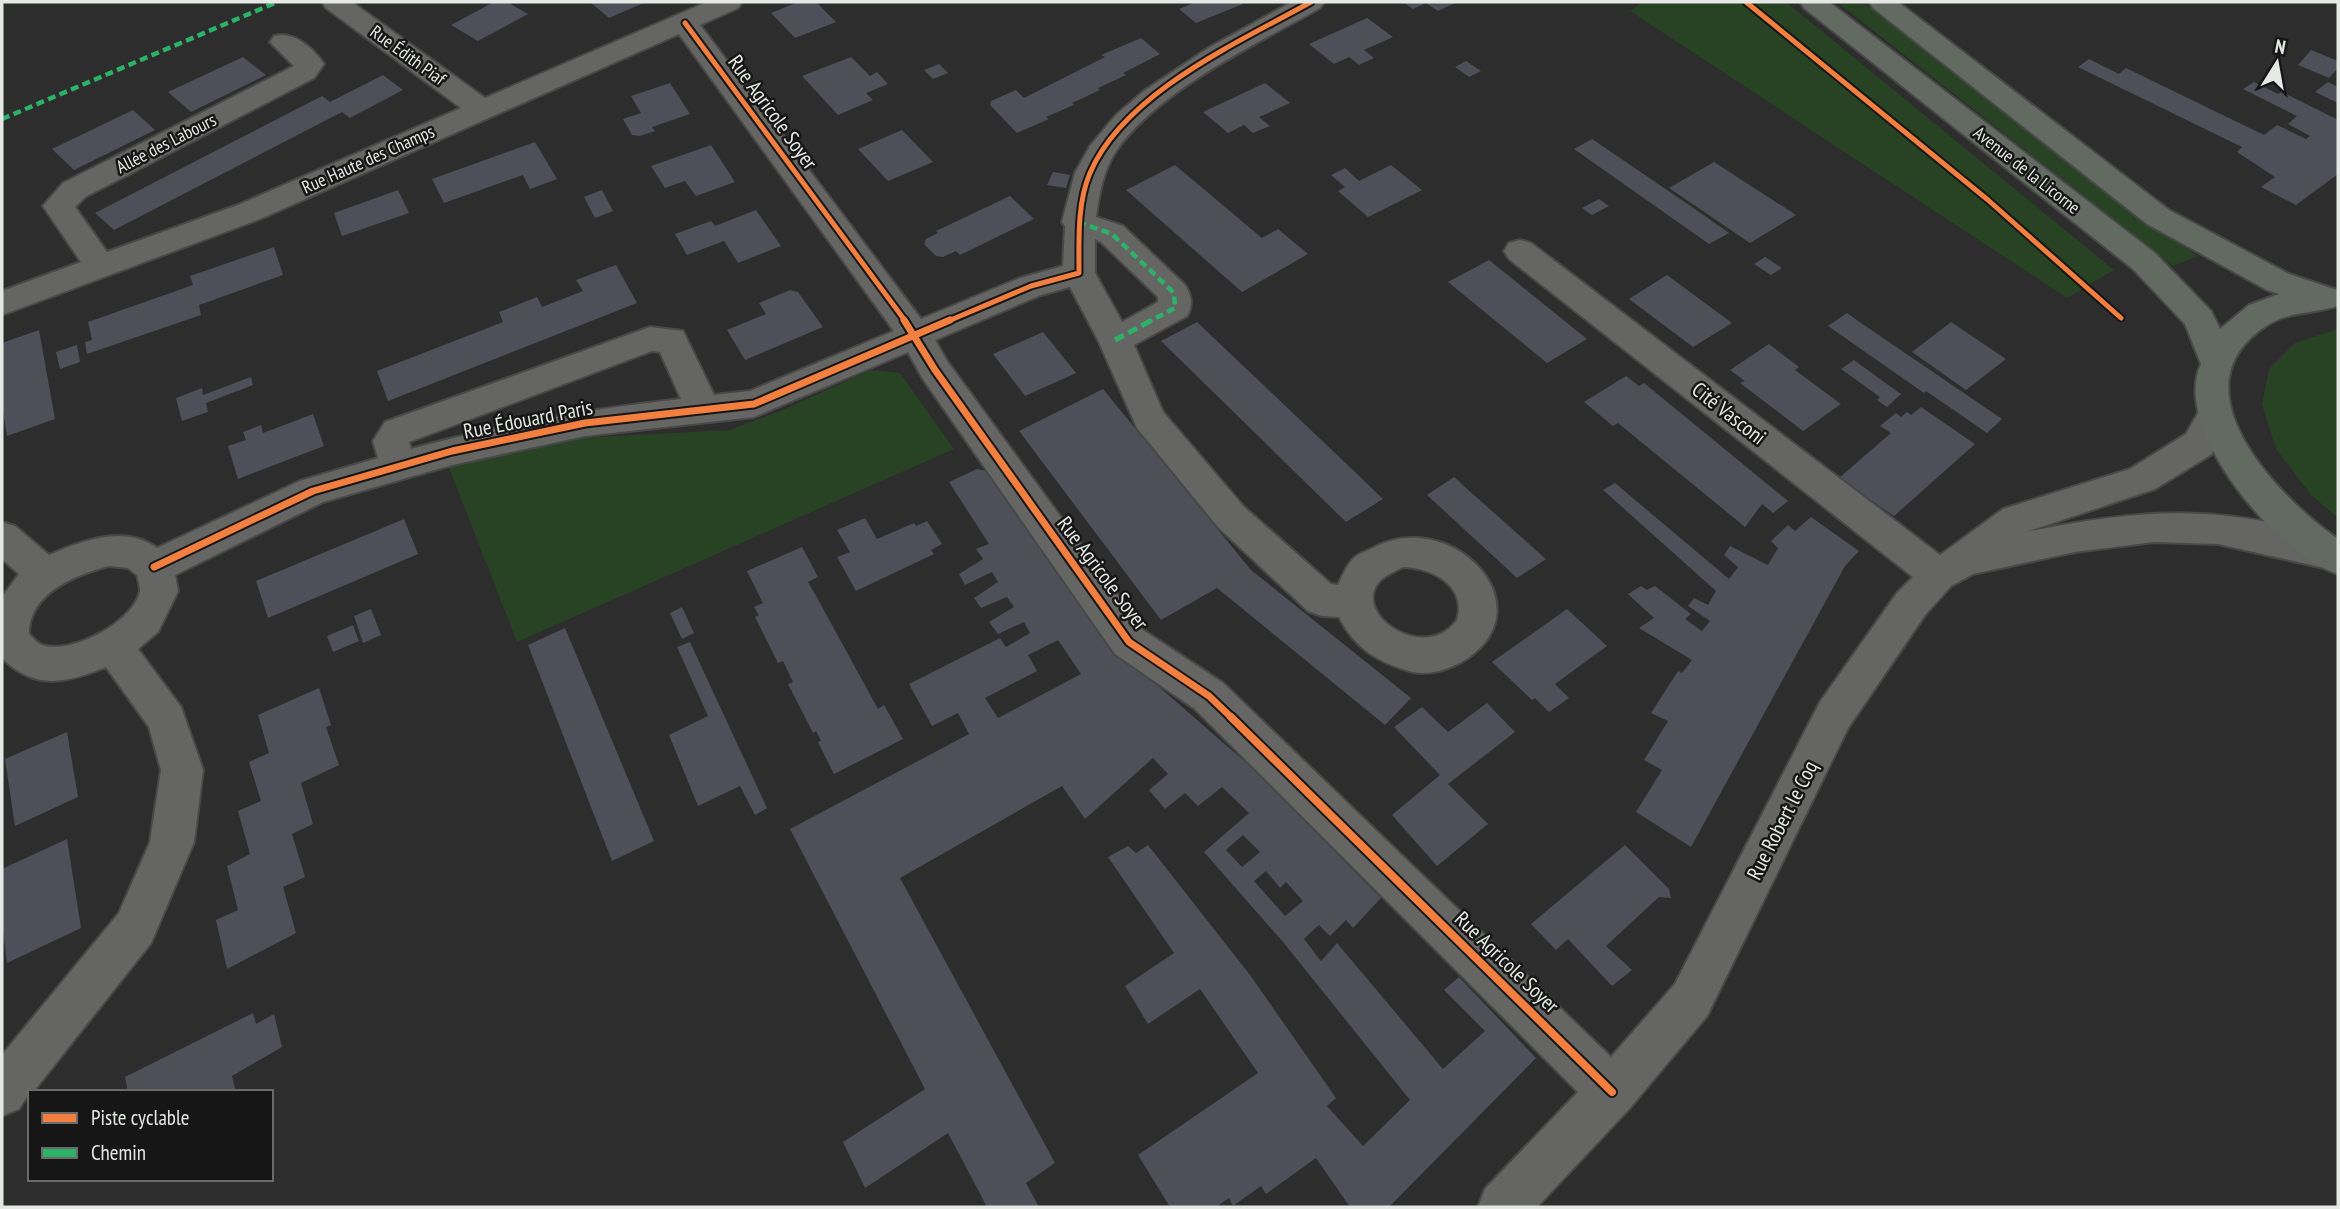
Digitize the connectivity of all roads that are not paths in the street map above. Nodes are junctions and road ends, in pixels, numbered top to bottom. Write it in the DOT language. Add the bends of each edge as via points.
graph roads {
  1 [pos="335,2"];
  2 [pos="729,2"];
  3 [pos="1311,2"];
  4 [pos="1813,2"];
  5 [pos="1882,2"];
  6 [pos="685,23"];
  7 [pos="284,43"];
  8 [pos="481,109"];
  9 [pos="1079,222"];
  10 [pos="1520,251"];
  11 [pos="102,267"];
  12 [pos="1079,273"];
  13 [pos="2332,298"];
  14 [pos="2,303"];
  15 [pos="915,335"];
  16 [pos="1115,340"];
  17 [pos="2215,359"];
  18 [pos="704,411"];
  19 [pos="2214,415"];
  20 [pos="398,467"];
  21 [pos="2,537"];
  22 [pos="2335,557"];
  23 [pos="155,567"];
  24 [pos="1952,567"];
  25 [pos="46,575"];
  26 [pos="1353,602"];
  27 [pos="6,643"];
  28 [pos="114,646"];
  29 [pos="2,1092"];
  30 [pos="1612,1092"];
  31 [pos="1503,1207"];
  1 -- 8 [label="street, Rue Édith Piaf"];
  2 -- 6 [label="street, Rue Haute des Champs"];
  3 -- 9 [label="street" via="1191,72 1145,105 1106,143 1090,172"];
  4 -- 17 [label="main road, Avenue de la Licorne" via="2144,261 2199,319"];
  5 -- 13 [label="main road" via="2158,218 2278,282"];
  6 -- 8 [label="street, Rue Haute des Champs"];
  6 -- 15 [label="street, Rue Agricole Soyer"];
  7 -- 11 [label="street, Allée des Labours" via="310,64 304,72 74,190 58,206"];
  8 -- 11 [label="street, Rue Haute des Champs" via="249,212"];
  9 -- 12 [label="street"];
  9 -- 16 [label="street" via="1112,234 1174,293 1175,308"];
  10 -- 24 [label="street, Cité Vasconi"];
  11 -- 14 [label="street, Rue Haute des Champs"];
  12 -- 15 [label="street, Rue Édouard Paris" via="1031,286"];
  12 -- 16 [label="street"];
  13 -- 17 [label="main road" via="2275,307 2238,328"];
  15 -- 18 [label="street, Rue Édouard Paris" via="754,404"];
  15 -- 30 [label="street, Rue Agricole Soyer" via="934,370 1129,642 1209,696"];
  16 -- 26 [label="street" via="1149,419 1231,517 1322,600"];
  17 -- 19 [label="main road" via="2211,386"];
  18 -- 20 [label="street, Rue Édouard Paris" via="585,423"];
  18 -- 20 [label="street, Rue Édouard Paris" via="671,340 650,339 397,432 391,441"];
  19 -- 22 [label="main road" via="2229,449 2254,485 2289,521"];
  19 -- 24 [label="street, Rue Robert le Coq" via="2199,443 2142,480 2015,519"];
  20 -- 23 [label="street, Rue Édouard Paris" via="313,491"];
  21 -- 25 [label="street"];
  22 -- 24 [label="street" via="2270,538 2183,526 2126,529"];
  23 -- 25 [label="street" via="137,554 109,551 77,558"];
  23 -- 28 [label="street" via="159,591 144,620"];
  24 -- 30 [label="street, Rue Robert le Coq" via="1911,604 1835,715 1691,1000"];
  25 -- 27 [label="street" via="24,596 11,620"];
  27 -- 28 [label="street" via="31,662 70,664"];
  28 -- 29 [label="street" via="167,720 182,770 172,842 135,928"];
  30 -- 31 [label="street, Rue Robert le Coq"];
}
